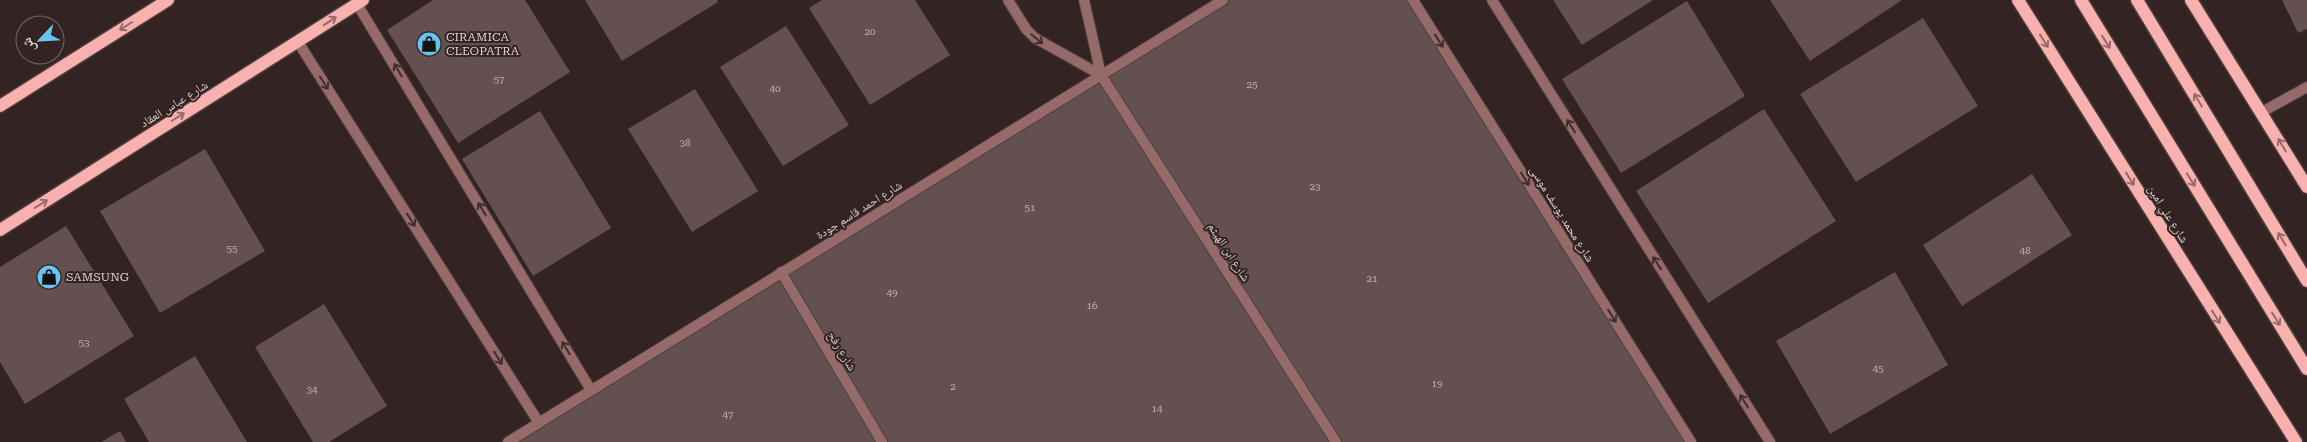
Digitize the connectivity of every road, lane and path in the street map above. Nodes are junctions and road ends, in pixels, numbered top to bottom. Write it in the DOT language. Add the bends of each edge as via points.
graph roads {
  1 [pos="168,0"];
  2 [pos="1008,0"];
  3 [pos="1084,0"];
  4 [pos="1223,0"];
  5 [pos="1412,0"];
  6 [pos="1492,0"];
  7 [pos="2018,0"];
  8 [pos="2081,0"];
  9 [pos="2137,0"];
  10 [pos="2191,0"];
  11 [pos="360,2"];
  12 [pos="298,42"];
  13 [pos="1101,75"];
  14 [pos="2307,87"];
  15 [pos="0,106"];
  16 [pos="2262,112"];
  17 [pos="2307,187"];
  18 [pos="0,230"];
  19 [pos="782,272"];
  20 [pos="2307,281"];
  21 [pos="2307,369"];
  22 [pos="591,390"];
  23 [pos="539,423"];
  24 [pos="508,442"];
  25 [pos="882,442"];
  26 [pos="1336,442"];
  27 [pos="1691,442"];
  28 [pos="1770,442"];
  29 [pos="2296,442"];
  1 -- 15 [label="main road, one-way"];
  2 -- 13 [label="street, شارع ابن الهيثم, one-way" via="1035,38"];
  3 -- 13 [label="street, شارع ابن الهيثم"];
  4 -- 13 [label="street, شارع احمد قاسم جودة"];
  5 -- 27 [label="street, شارع محمد يوسف موسى, one-way"];
  28 -- 6 [label="street, one-way"];
  7 -- 29 [label="main road, شارع علي امين, one-way"];
  8 -- 21 [label="main road, one-way"];
  20 -- 9 [label="main road, one-way"];
  10 -- 16 [label="main road"];
  12 -- 11 [label="main road, شارع عباس العقاد, one-way"];
  22 -- 11 [label="street, one-way"];
  18 -- 12 [label="main road, شارع عباس العقاد, one-way"];
  12 -- 23 [label="street, one-way"];
  13 -- 19 [label="street, شارع احمد قاسم جودة"];
  13 -- 26 [label="street, شارع ابن الهيثم"];
  14 -- 16 [label="street"];
  17 -- 16 [label="main road, one-way"];
  19 -- 22 [label="street, شارع احمد قاسم جودة"];
  19 -- 25 [label="street, شارع رفح"];
  22 -- 23 [label="street, شارع احمد قاسم جودة"];
  23 -- 24 [label="street, شارع احمد قاسم جودة"];
}
